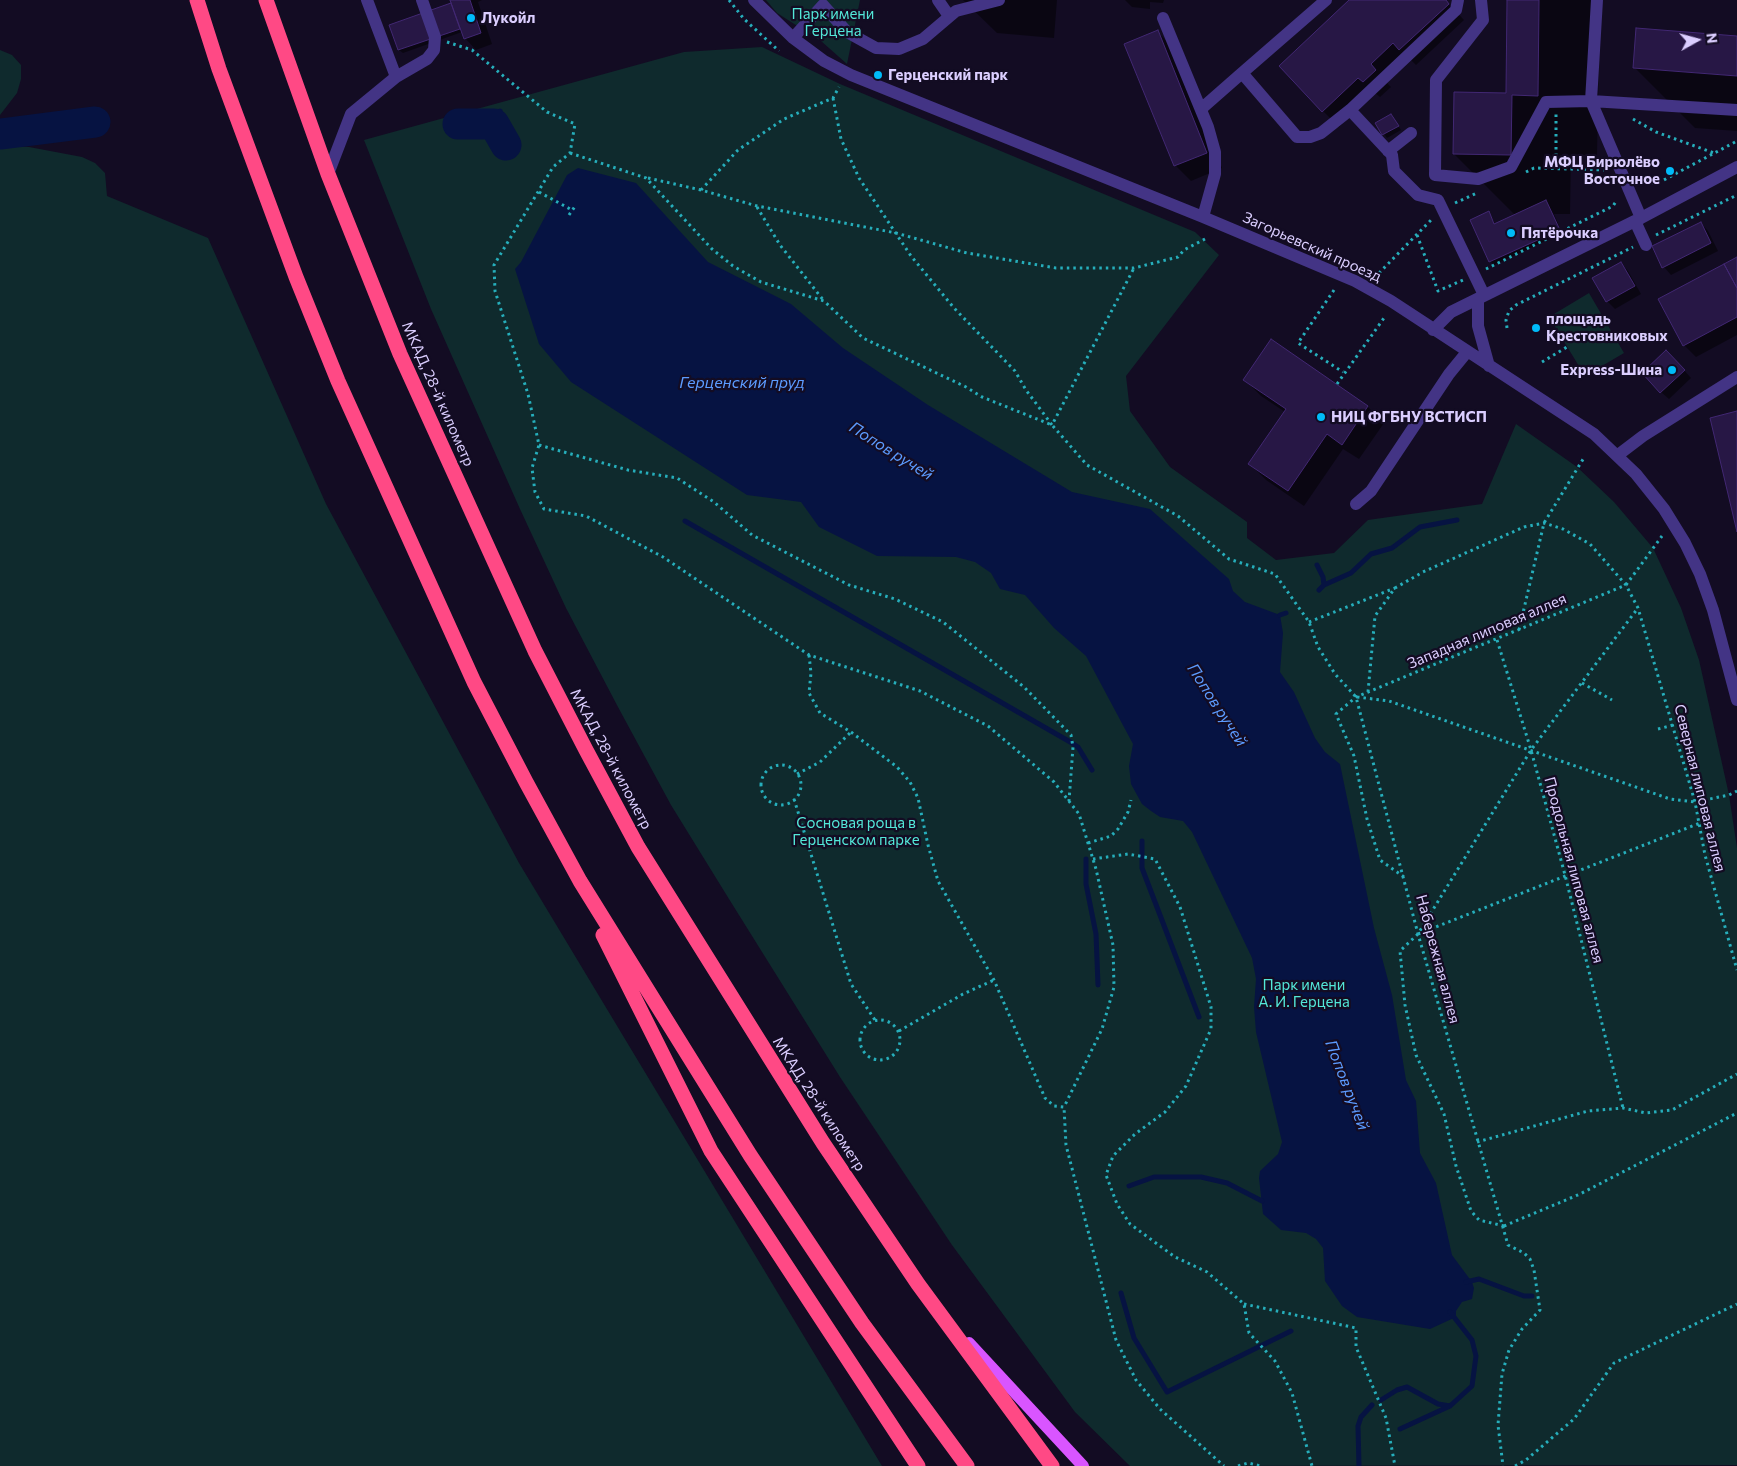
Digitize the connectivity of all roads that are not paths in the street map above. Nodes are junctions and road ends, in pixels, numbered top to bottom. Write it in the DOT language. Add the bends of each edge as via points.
graph roads {
  1 [pos="197,0"];
  2 [pos="266,0"];
  3 [pos="368,0"];
  4 [pos="422,0"];
  5 [pos="754,0"];
  6 [pos="938,0"];
  7 [pos="1000,0"];
  8 [pos="1326,0"];
  9 [pos="1458,0"];
  10 [pos="1481,0"];
  11 [pos="1597,0"];
  12 [pos="825,2"];
  13 [pos="949,16"];
  14 [pos="1163,18"];
  15 [pos="792,38"];
  16 [pos="1242,73"];
  17 [pos="396,77"];
  18 [pos="1591,101"];
  19 [pos="1201,109"];
  20 [pos="1350,110"];
  21 [pos="1737,110"];
  22 [pos="1411,133"];
  23 [pos="1388,151"];
  24 [pos="1737,167"];
  25 [pos="328,174"];
  26 [pos="1204,217"];
  27 [pos="1638,220"];
  28 [pos="1645,243"];
  29 [pos="1481,297"];
  30 [pos="1433,330"];
  31 [pos="1467,352"];
  32 [pos="1489,366"];
  33 [pos="1737,377"];
  34 [pos="1618,455"];
  35 [pos="1356,504"];
  36 [pos="1737,700"];
  37 [pos="526,782"];
  38 [pos="918,1284"];
  39 [pos="918,1466"];
  40 [pos="967,1466"];
  41 [pos="1052,1466"];
  42 [pos="1083,1466"];
  1 -- 37 [label="highway" via="219,69 338,381 474,682"];
  2 -- 25 [label="highway, МКАД, 28-й километр"];
  3 -- 17 [label="street"];
  4 -- 17 [label="street" via="435,37 434,50 427,59"];
  5 -- 15 [label="street, Загорьевский проезд"];
  6 -- 13 [label="street"];
  7 -- 13 [label="street" via="956,11"];
  8 -- 16 [label="street"];
  9 -- 20 [label="street" via="1456,10"];
  10 -- 18 [label="street" via="1483,20 1436,80 1435,175 1478,179 1511,167 1546,102"];
  11 -- 18 [label="street"];
  12 -- 13 [label="street" via="847,32 876,48 899,49 923,39"];
  12 -- 15 [label="street"];
  14 -- 19 [label="street"];
  15 -- 26 [label="street, Загорьевский проезд" via="824,61 868,84"];
  16 -- 19 [label="street"];
  16 -- 20 [label="street" via="1298,137 1310,138 1321,133"];
  17 -- 25 [label="street" via="351,114"];
  18 -- 21 [label="street"];
  18 -- 27 [label="street"];
  19 -- 26 [label="street" via="1215,152 1215,174"];
  20 -- 23 [label="street"];
  22 -- 23 [label="street"];
  23 -- 29 [label="street" via="1392,155 1394,171 1418,196 1440,199 1475,274"];
  24 -- 27 [label="street"];
  25 -- 38 [label="highway, МКАД, 28-й километр" via="400,354 489,553 535,652 591,759 638,847 853,1190"];
  26 -- 30 [label="street, Загорьевский проезд" via="1355,281"];
  27 -- 28 [label="street"];
  27 -- 29 [label="street"];
  29 -- 30 [label="street" via="1451,312"];
  29 -- 32 [label="street" via="1478,326"];
  30 -- 31 [label="street, Загорьевский проезд"];
  31 -- 32 [label="street, Загорьевский проезд"];
  31 -- 35 [label="street" via="1371,491"];
  32 -- 34 [label="street, Загорьевский проезд" via="1594,434"];
  33 -- 34 [label="street"];
  34 -- 36 [label="street, Загорьевский проезд" via="1664,509 1700,574"];
  37 -- 39 [label="highway" via="711,1151"];
  37 -- 40 [label="highway" via="580,881 750,1155 862,1323"];
  38 -- 41 [label="highway, МКАД, 28-й километр"];
  38 -- 42 [label="main road" via="1001,1380"];
}
